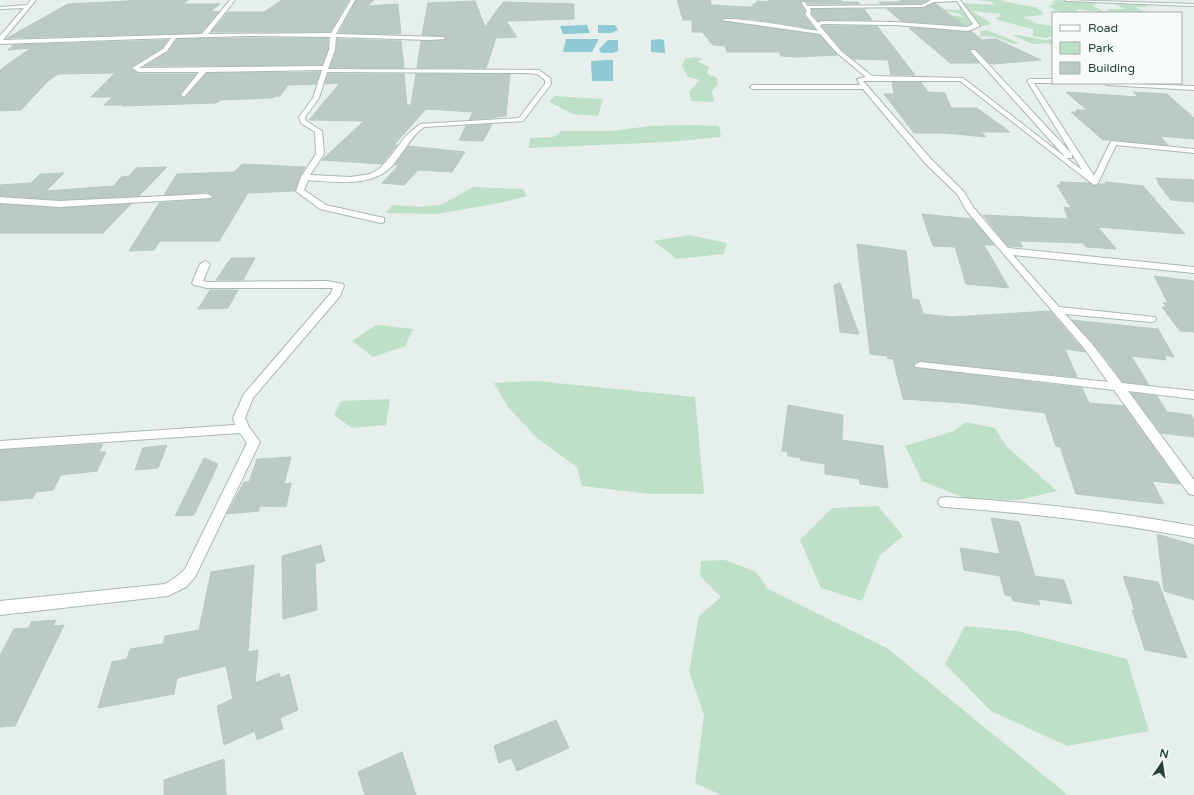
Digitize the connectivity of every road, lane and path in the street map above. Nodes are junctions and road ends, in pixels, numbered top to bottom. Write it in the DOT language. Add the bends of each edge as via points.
graph roads {
  1 [pos="34,0"];
  2 [pos="233,0"];
  3 [pos="353,0"];
  4 [pos="802,0"];
  5 [pos="958,0"];
  6 [pos="1067,0"];
  7 [pos="1194,5"];
  8 [pos="28,6"];
  9 [pos="806,7"];
  10 [pos="0,8"];
  11 [pos="724,20"];
  12 [pos="818,25"];
  13 [pos="822,33"];
  14 [pos="333,35"];
  15 [pos="203,36"];
  16 [pos="174,37"];
  17 [pos="443,39"];
  18 [pos="0,41"];
  19 [pos="973,51"];
  20 [pos="325,69"];
  21 [pos="204,70"];
  22 [pos="871,78"];
  23 [pos="1052,81"];
  24 [pos="1124,84"];
  25 [pos="753,87"];
  26 [pos="864,87"];
  27 [pos="1194,88"];
  28 [pos="184,94"];
  29 [pos="1194,151"];
  30 [pos="306,178"];
  31 [pos="1094,183"];
  32 [pos="208,196"];
  33 [pos="0,200"];
  34 [pos="382,220"];
  35 [pos="1005,251"];
  36 [pos="205,264"];
  37 [pos="1194,270"];
  38 [pos="1059,310"];
  39 [pos="1151,319"];
  40 [pos="920,365"];
  41 [pos="1118,387"];
  42 [pos="1194,395"];
  43 [pos="243,429"];
  44 [pos="0,445"];
  45 [pos="1194,490"];
  46 [pos="945,502"];
  47 [pos="1194,532"];
  48 [pos="0,608"];
  1 -- 8 [label="street"];
  2 -- 15 [label="street"];
  3 -- 14 [label="street"];
  4 -- 9 [label="street"];
  5 -- 9 [label="street" via="933,1 923,6"];
  5 -- 12 [label="street" via="977,26 968,29 847,23"];
  6 -- 7 [label="street"];
  8 -- 10 [label="street"];
  8 -- 18 [label="street"];
  9 -- 12 [label="street" via="809,11 807,14"];
  11 -- 13 [label="street"];
  12 -- 13 [label="street"];
  13 -- 22 [label="street"];
  14 -- 15 [label="street"];
  14 -- 17 [label="street"];
  14 -- 20 [label="street" via="332,50"];
  15 -- 16 [label="street"];
  16 -- 18 [label="street"];
  16 -- 21 [label="street" via="165,50 136,68 145,71"];
  19 -- 31 [label="street"];
  20 -- 21 [label="street"];
  20 -- 30 [label="street" via="316,98 302,117 303,122 318,131 320,154"];
  20 -- 30 [label="street" via="380,72 532,71 544,74 548,84 521,120 422,125 389,164 373,177 352,180"];
  21 -- 28 [label="street"];
  22 -- 26 [label="street" via="859,80"];
  22 -- 31 [label="street" via="961,79"];
  23 -- 31 [label="street" via="1030,81"];
  24 -- 27 [label="street"];
  25 -- 26 [label="street"];
  26 -- 35 [label="street" via="928,161 961,194 969,208"];
  29 -- 31 [label="street" via="1114,143"];
  30 -- 34 [label="street" via="300,191 322,207"];
  32 -- 33 [label="street" via="59,204"];
  35 -- 37 [label="street"];
  35 -- 38 [label="street"];
  36 -- 43 [label="street" via="197,283 207,286 339,286 336,294 248,397 239,418"];
  38 -- 39 [label="street"];
  38 -- 41 [label="street"];
  40 -- 41 [label="street"];
  41 -- 42 [label="street"];
  41 -- 45 [label="street"];
  43 -- 44 [label="street"];
  43 -- 48 [label="street" via="254,442 190,574 181,582 168,590"];
  46 -- 47 [label="street" via="1003,506 1152,524"];
}
